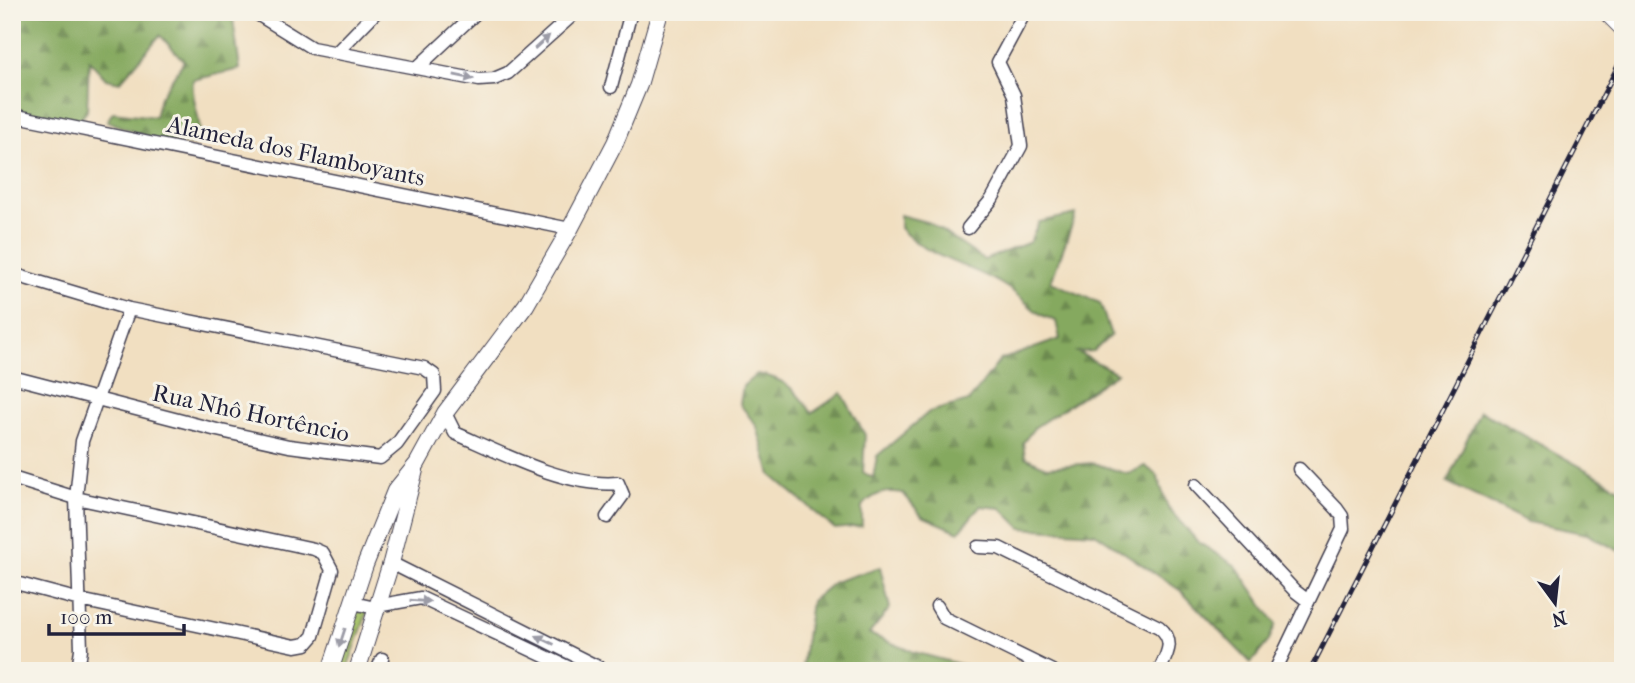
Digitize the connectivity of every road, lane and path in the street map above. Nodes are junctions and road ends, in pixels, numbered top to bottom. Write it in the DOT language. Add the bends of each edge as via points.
graph roads {
  1 [pos="254,12"];
  2 [pos="376,12"];
  3 [pos="477,12"];
  4 [pos="576,12"];
  5 [pos="631,12"];
  6 [pos="660,12"];
  7 [pos="1025,12"];
  8 [pos="1606,12"];
  9 [pos="1619,12"];
  10 [pos="272,16"];
  11 [pos="1623,17"];
  12 [pos="1623,29"];
  13 [pos="335,53"];
  14 [pos="418,67"];
  15 [pos="611,87"];
  16 [pos="12,114"];
  17 [pos="968,228"];
  18 [pos="570,229"];
  19 [pos="12,274"];
  20 [pos="129,309"];
  21 [pos="12,377"];
  22 [pos="96,401"];
  23 [pos="445,412"];
  24 [pos="417,464"];
  25 [pos="1298,469"];
  26 [pos="12,478"];
  27 [pos="1196,485"];
  28 [pos="76,498"];
  29 [pos="607,517"];
  30 [pos="378,527"];
  31 [pos="396,533"];
  32 [pos="978,547"];
  33 [pos="391,563"];
  34 [pos="12,582"];
  35 [pos="80,600"];
  36 [pos="1308,601"];
  37 [pos="353,603"];
  38 [pos="378,606"];
  39 [pos="937,606"];
  40 [pos="78,671"];
  41 [pos="330,671"];
  42 [pos="357,671"];
  43 [pos="576,671"];
  44 [pos="606,671"];
  45 [pos="1052,671"];
  46 [pos="1159,671"];
  47 [pos="1275,671"];
  1 -- 10 [label="street"];
  2 -- 13 [label="street"];
  3 -- 14 [label="street"];
  14 -- 4 [label="street, one-way" via="494,79 508,73"];
  5 -- 15 [label="street"];
  6 -- 18 [label="main road" via="625,120"];
  7 -- 17 [label="street" via="998,62 1014,95 1021,146 992,199"];
  8 -- 12 [label="main road"];
  9 -- 11 [label="main road"];
  10 -- 13 [label="street" via="312,48"];
  13 -- 14 [label="street"];
  16 -- 18 [label="street, Alameda dos Flamboyants"];
  18 -- 23 [label="main road" via="526,305"];
  19 -- 20 [label="street"];
  20 -- 22 [label="street"];
  20 -- 22 [label="street, Rua Nhô Hortêncio" via="416,366 434,375 436,391 397,444 380,458 289,446"];
  21 -- 22 [label="street, Rua Nhô Hortêncio"];
  22 -- 28 [label="street" via="82,441"];
  23 -- 24 [label="main road"];
  23 -- 29 [label="street" via="454,432 472,440 570,478 618,483 623,495"];
  24 -- 30 [label="main road" via="394,491"];
  24 -- 31 [label="main road"];
  25 -- 36 [label="street" via="1337,509 1343,529"];
  26 -- 28 [label="street"];
  27 -- 36 [label="street"];
  28 -- 35 [label="street"];
  28 -- 35 [label="street" via="314,550 323,553 332,570 317,627 303,645 282,646"];
  30 -- 31 [label="main road"];
  30 -- 37 [label="main road"];
  31 -- 33 [label="main road"];
  32 -- 46 [label="street" via="999,548 1159,627 1170,648"];
  33 -- 38 [label="main road"];
  44 -- 33 [label="street, one-way"];
  34 -- 35 [label="street"];
  35 -- 40 [label="street"];
  36 -- 47 [label="street"];
  37 -- 38 [label="street"];
  37 -- 41 [label="main road, one-way"];
  38 -- 42 [label="main road"];
  38 -- 43 [label="street, one-way" via="421,598"];
  39 -- 45 [label="street" via="944,618"];
}
